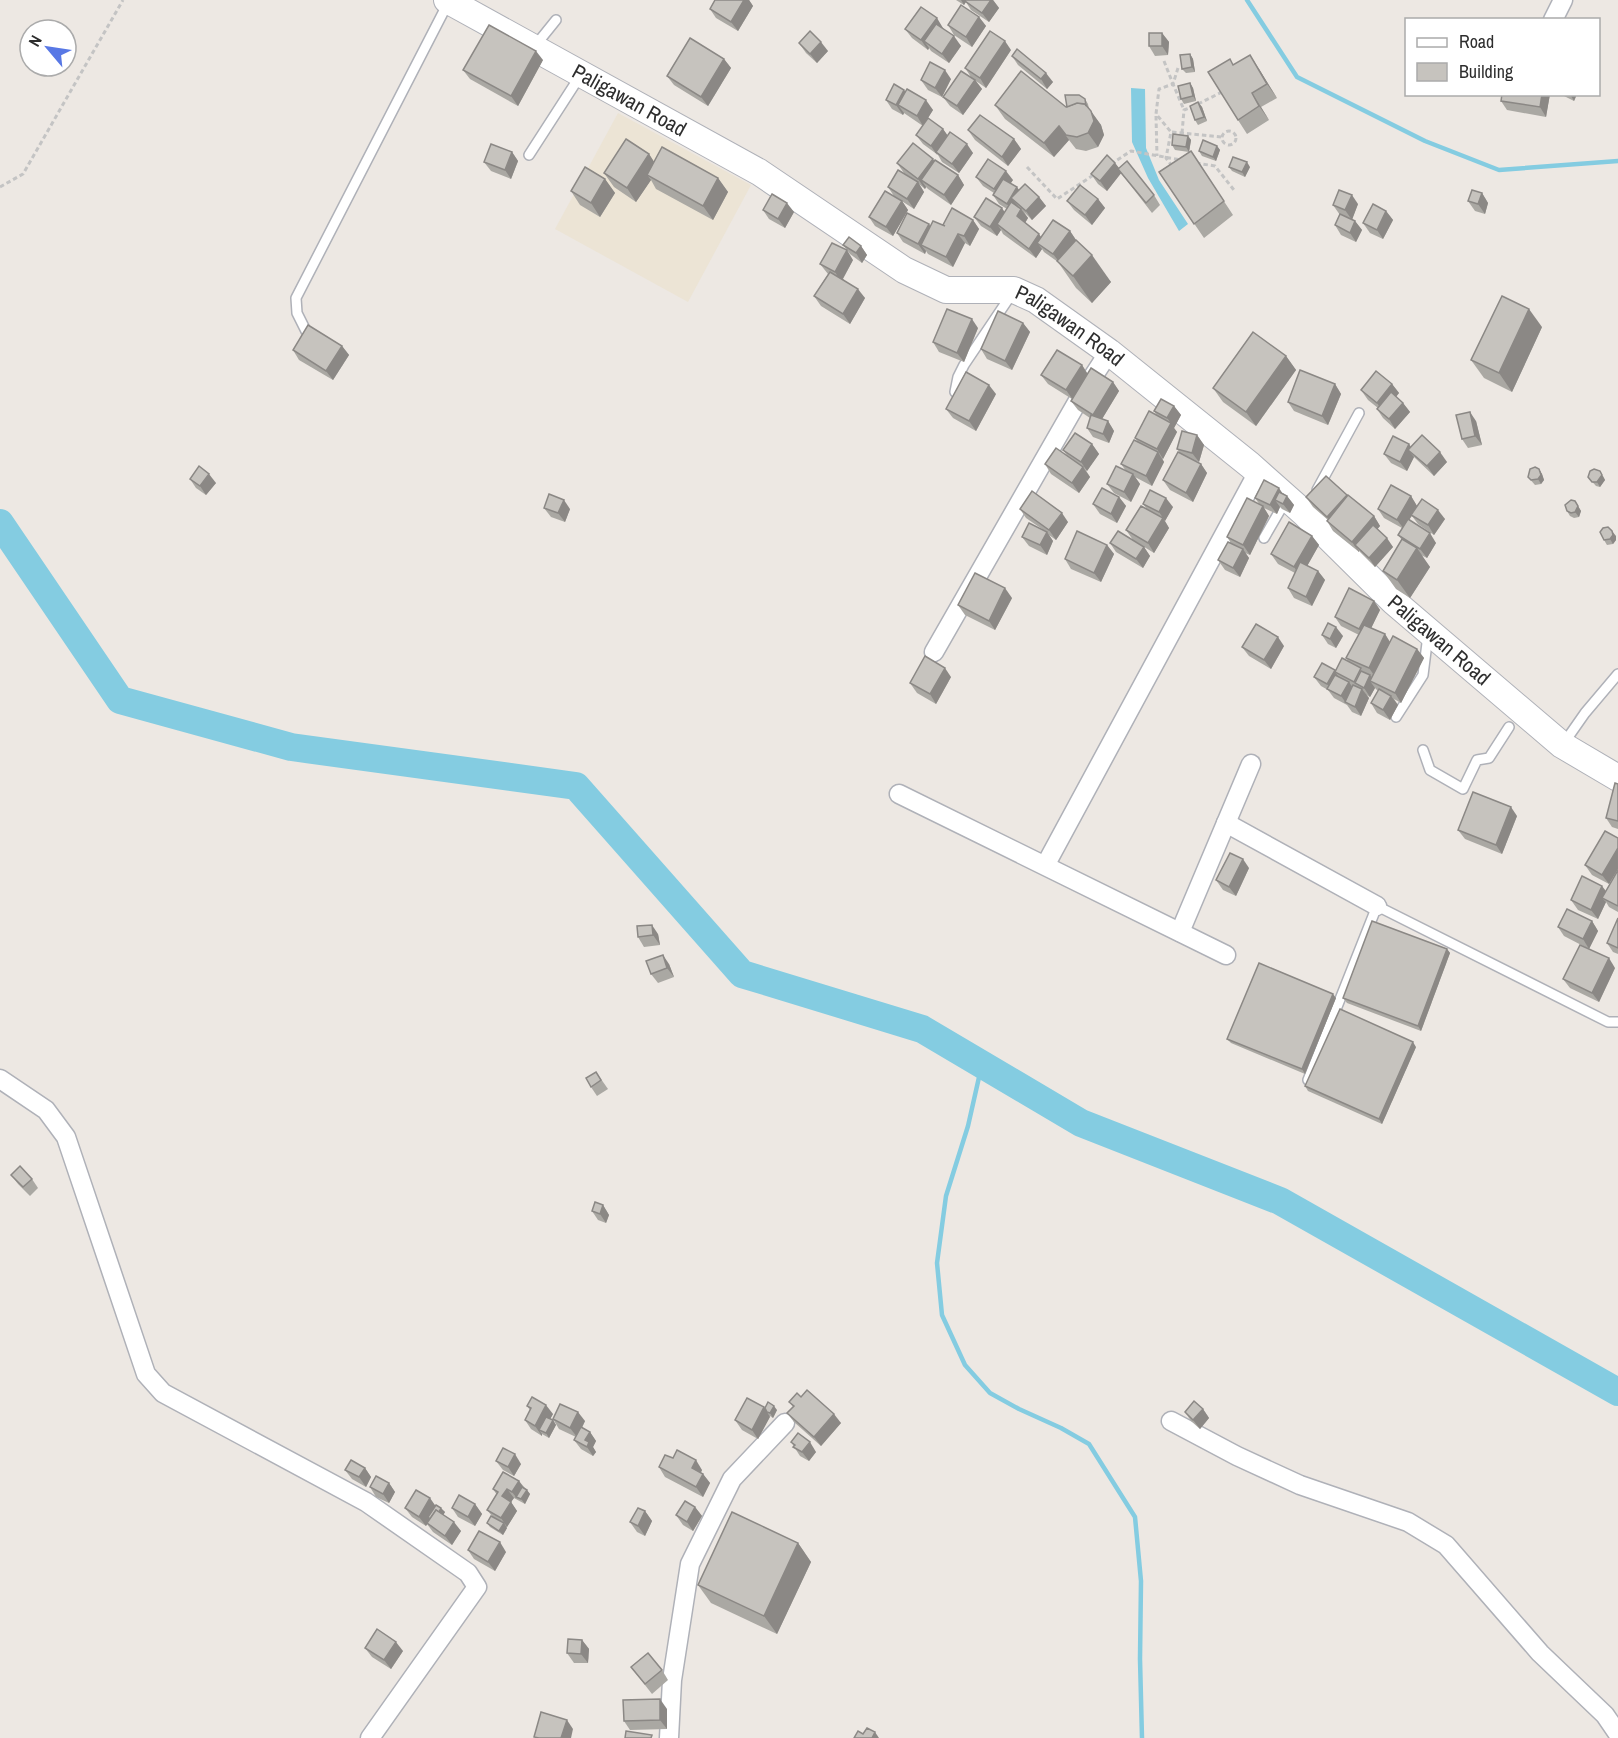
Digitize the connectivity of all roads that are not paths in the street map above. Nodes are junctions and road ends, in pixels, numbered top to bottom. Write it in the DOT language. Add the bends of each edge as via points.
graph roads {
  1 [pos="449,0"];
  2 [pos="1563,0"];
  3 [pos="1554,18"];
  4 [pos="556,20"];
  5 [pos="533,48"];
  6 [pos="581,74"];
  7 [pos="529,155"];
  8 [pos="1014,290"];
  9 [pos="306,331"];
  10 [pos="1109,352"];
  11 [pos="955,392"];
  12 [pos="1359,413"];
  13 [pos="1258,472"];
  14 [pos="1296,506"];
  15 [pos="1264,538"];
  16 [pos="1429,631"];
  17 [pos="934,652"];
  18 [pos="1618,674"];
  19 [pos="1396,717"];
  20 [pos="1514,718"];
  21 [pos="1562,745"];
  22 [pos="1423,750"];
  23 [pos="1251,764"];
  24 [pos="1618,778"];
  25 [pos="899,794"];
  26 [pos="1226,823"];
  27 [pos="1046,864"];
  28 [pos="1377,906"];
  29 [pos="1180,932"];
  30 [pos="1226,955"];
  31 [pos="1618,1022"];
  32 [pos="0,1079"];
  33 [pos="1308,1080"];
  34 [pos="1171,1421"];
  35 [pos="785,1423"];
  36 [pos="1618,1734"];
  37 [pos="370,1738"];
  38 [pos="669,1738"];
  1 -- 5 [label="street, Paligawan Road"];
  1 -- 9 [label="lane" via="296,298 297,313"];
  2 -- 3 [label="street"];
  4 -- 5 [label="lane"];
  5 -- 6 [label="street, Paligawan Road"];
  6 -- 7 [label="lane"];
  6 -- 8 [label="street, Paligawan Road" via="759,172 904,270 946,290"];
  8 -- 10 [label="street, Paligawan Road" via="1036,300"];
  8 -- 11 [label="lane" via="964,365"];
  10 -- 13 [label="street, Paligawan Road"];
  10 -- 17 [label="street"];
  12 -- 14 [label="lane"];
  13 -- 14 [label="street, Paligawan Road"];
  13 -- 27 [label="street"];
  14 -- 15 [label="lane"];
  14 -- 16 [label="street, Paligawan Road"];
  16 -- 19 [label="lane" via="1423,675"];
  16 -- 20 [label="street, Paligawan Road"];
  18 -- 21 [label="lane"];
  20 -- 21 [label="street, Paligawan Road"];
  20 -- 22 [label="lane" via="1489,758 1477,760 1462,789 1430,770"];
  21 -- 24 [label="street, Paligawan Road"];
  23 -- 26 [label="street"];
  25 -- 27 [label="street"];
  26 -- 28 [label="street"];
  26 -- 29 [label="street"];
  27 -- 29 [label="street"];
  28 -- 31 [label="lane" via="1608,1022"];
  28 -- 33 [label="lane"];
  29 -- 30 [label="street"];
  32 -- 37 [label="street" via="46,1110 66,1137 146,1374 163,1393 366,1502 468,1573 477,1587"];
  34 -- 36 [label="street" via="1300,1485 1408,1522 1446,1545 1540,1653 1605,1715"];
  35 -- 38 [label="street" via="732,1479 690,1564 672,1680"];
}
